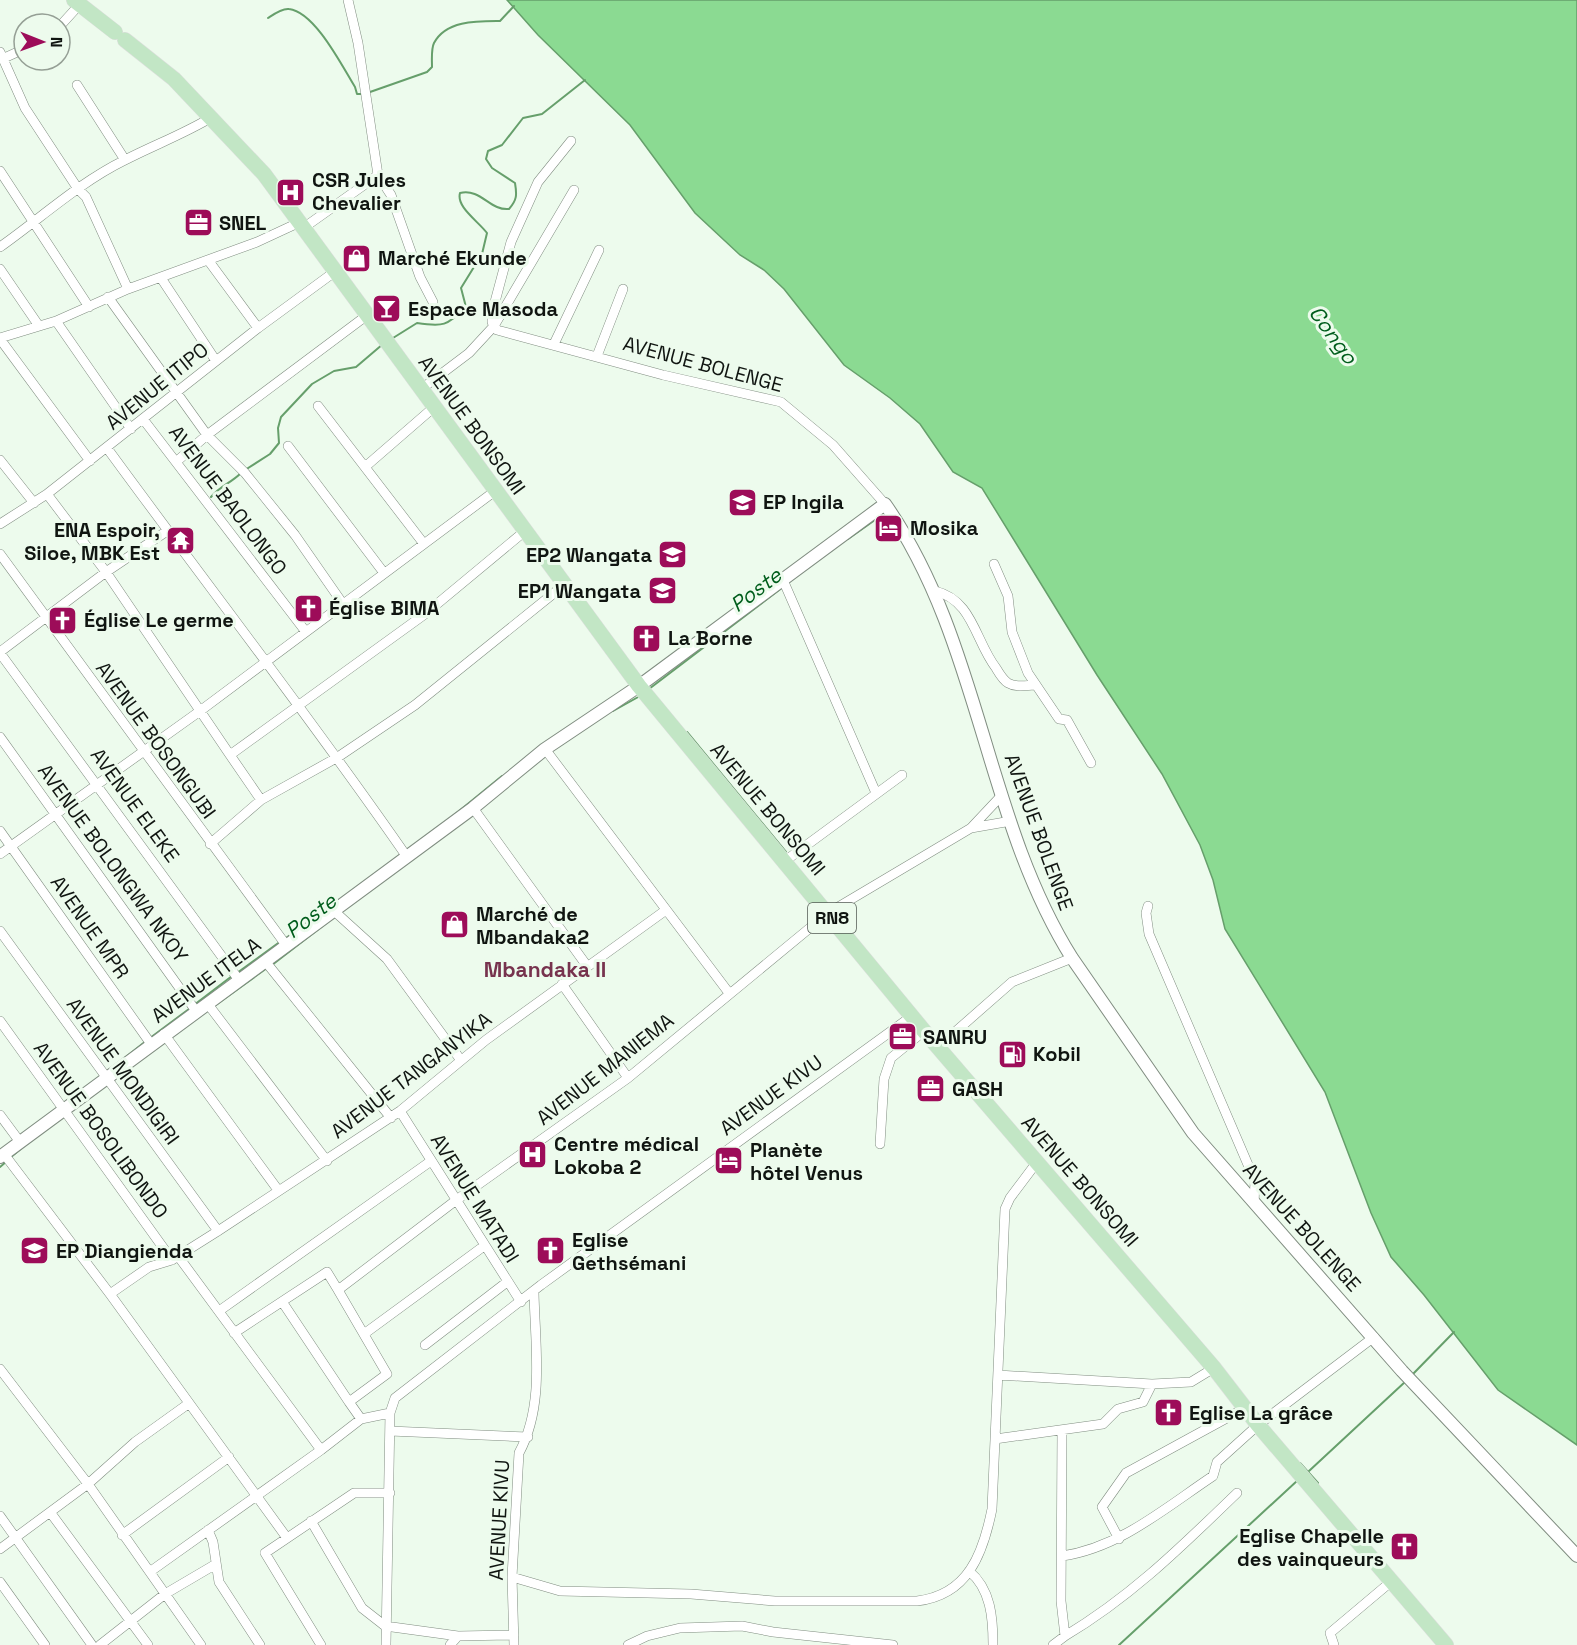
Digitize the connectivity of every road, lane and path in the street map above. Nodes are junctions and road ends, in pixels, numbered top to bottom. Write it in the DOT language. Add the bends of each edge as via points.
graph roads {
  1 [pos="348,0"];
  2 [pos="77,2"];
  3 [pos="2,56"];
  4 [pos="77,85"];
  5 [pos="212,117"];
  6 [pos="571,141"];
  7 [pos="125,160"];
  8 [pos="0,171"];
  9 [pos="378,175"];
  10 [pos="78,189"];
  11 [pos="574,190"];
  12 [pos="34,223"];
  13 [pos="300,226"];
  14 [pos="0,247"];
  15 [pos="599,250"];
  16 [pos="208,260"];
  17 [pos="0,268"];
  18 [pos="333,273"];
  19 [pos="161,278"];
  20 [pos="128,289"];
  21 [pos="623,289"];
  22 [pos="108,297"];
  23 [pos="433,302"];
  24 [pos="89,307"];
  25 [pos="366,316"];
  26 [pos="56,321"];
  27 [pos="39,326"];
  28 [pos="494,326"];
  29 [pos="258,328"];
  30 [pos="0,339"];
  31 [pos="554,344"];
  32 [pos="597,356"];
  33 [pos="216,361"];
  34 [pos="420,390"];
  35 [pos="176,392"];
  36 [pos="318,406"];
  37 [pos="433,408"];
  38 [pos="143,419"];
  39 [pos="131,429"];
  40 [pos="207,435"];
  41 [pos="288,446"];
  42 [pos="107,448"];
  43 [pos="0,460"];
  44 [pos="90,461"];
  45 [pos="176,462"];
  46 [pos="365,466"];
  47 [pos="495,491"];
  48 [pos="47,494"];
  49 [pos="34,503"];
  50 [pos="885,504"];
  51 [pos="0,524"];
  52 [pos="167,531"];
  53 [pos="525,531"];
  54 [pos="424,544"];
  55 [pos="0,554"];
  56 [pos="994,564"];
  57 [pos="106,572"];
  58 [pos="384,573"];
  59 [pos="783,580"];
  60 [pos="564,585"];
  61 [pos="935,591"];
  62 [pos="343,604"];
  63 [pos="44,618"];
  64 [pos="306,632"];
  65 [pos="0,652"];
  66 [pos="264,663"];
  67 [pos="1035,685"];
  68 [pos="639,686"];
  69 [pos="298,708"];
  70 [pos="200,711"];
  71 [pos="0,736"];
  72 [pos="545,749"];
  73 [pos="143,752"];
  74 [pos="230,755"];
  75 [pos="338,757"];
  76 [pos="1091,764"];
  77 [pos="902,775"];
  78 [pos="98,784"];
  79 [pos="876,793"];
  80 [pos="1002,795"];
  81 [pos="261,800"];
  82 [pos="473,808"];
  83 [pos="55,814"];
  84 [pos="1011,821"];
  85 [pos="971,828"];
  86 [pos="0,831"];
  87 [pos="210,844"];
  88 [pos="11,846"];
  89 [pos="0,854"];
  90 [pos="408,857"];
  91 [pos="785,861"];
  92 [pos="1148,906"];
  93 [pos="333,910"];
  94 [pos="666,910"];
  95 [pos="828,914"];
  96 [pos="0,931"];
  97 [pos="286,945"];
  98 [pos="1072,958"];
  99 [pos="265,961"];
  100 [pos="586,966"];
  101 [pos="239,980"];
  102 [pos="562,984"];
  103 [pos="729,993"];
  104 [pos="202,1007"];
  105 [pos="912,1016"];
  106 [pos="0,1021"];
  107 [pos="924,1031"];
  108 [pos="164,1034"];
  109 [pos="151,1044"];
  110 [pos="938,1047"];
  111 [pos="460,1059"];
  112 [pos="105,1078"];
  113 [pos="628,1078"];
  114 [pos="63,1109"];
  115 [pos="400,1111"];
  116 [pos="0,1115"];
  117 [pos="391,1118"];
  118 [pos="20,1142"];
  119 [pos="880,1144"];
  120 [pos="2,1156"];
  121 [pos="327,1161"];
  122 [pos="431,1161"];
  123 [pos="1037,1162"];
  124 [pos="278,1190"];
  125 [pos="455,1201"];
  126 [pos="1254,1204"];
  127 [pos="218,1232"];
  128 [pos="484,1246"];
  129 [pos="175,1258"];
  130 [pos="507,1282"];
  131 [pos="338,1290"];
  132 [pos="534,1292"];
  133 [pos="110,1294"];
  134 [pos="521,1302"];
  135 [pos="283,1303"];
  136 [pos="219,1311"];
  137 [pos="234,1333"];
  138 [pos="364,1334"];
  139 [pos="1374,1337"];
  140 [pos="424,1345"];
  141 [pos="1214,1368"];
  142 [pos="0,1369"];
  143 [pos="998,1376"];
  144 [pos="1152,1383"];
  145 [pos="349,1402"];
  146 [pos="188,1404"];
  147 [pos="1245,1408"];
  148 [pos="390,1413"];
  149 [pos="361,1419"];
  150 [pos="1258,1425"];
  151 [pos="390,1431"];
  152 [pos="1062,1431"];
  153 [pos="528,1437"];
  154 [pos="995,1439"];
  155 [pos="321,1450"];
  156 [pos="229,1458"];
  157 [pos="88,1484"];
  158 [pos="390,1492"];
  159 [pos="1237,1493"];
  160 [pos="257,1496"];
  161 [pos="50,1512"];
  162 [pos="0,1515"];
  163 [pos="311,1521"];
  164 [pos="208,1530"];
  165 [pos="122,1535"];
  166 [pos="287,1538"];
  167 [pos="16,1539"];
  168 [pos="1119,1539"];
  169 [pos="0,1549"];
  170 [pos="1062,1556"];
  171 [pos="1577,1556"];
  172 [pos="216,1564"];
  173 [pos="151,1570"];
  174 [pos="969,1571"];
  175 [pos="512,1577"];
  176 [pos="1393,1580"];
  177 [pos="0,1582"];
  178 [pos="165,1594"];
  179 [pos="130,1622"];
  180 [pos="385,1626"];
  181 [pos="514,1635"];
  182 [pos="458,1636"];
  183 [pos="1065,1636"];
  184 [pos="45,1645"];
  185 [pos="92,1645"];
  186 [pos="100,1645"];
  187 [pos="148,1645"];
  188 [pos="201,1645"];
  189 [pos="260,1645"];
  190 [pos="321,1645"];
  191 [pos="386,1645"];
  192 [pos="450,1645"];
  193 [pos="514,1645"];
  194 [pos="628,1645"];
  195 [pos="893,1645"];
  196 [pos="993,1645"];
  197 [pos="1053,1645"];
  198 [pos="1334,1645"];
  199 [pos="1446,1645"];
  1 -- 9 [label="street"];
  2 -- 5 [label="main road, AVENUE BONSOMI / RN8" via="174,79"];
  3 -- 10 [label="street" via="25,108"];
  4 -- 7 [label="street"];
  5 -- 7 [label="street"];
  5 -- 13 [label="main road, AVENUE BONSOMI / RN8" via="264,174"];
  6 -- 28 [label="street" via="538,182 511,242 492,313"];
  7 -- 10 [label="street"];
  8 -- 12 [label="street"];
  9 -- 13 [label="street"];
  9 -- 23 [label="street" via="391,195"];
  10 -- 12 [label="street"];
  10 -- 20 [label="street" via="86,198"];
  11 -- 28 [label="street"];
  12 -- 14 [label="street"];
  12 -- 24 [label="street"];
  13 -- 16 [label="street"];
  13 -- 18 [label="main road, AVENUE BONSOMI / RN8"];
  15 -- 31 [label="street"];
  16 -- 19 [label="street"];
  16 -- 29 [label="street"];
  17 -- 27 [label="street"];
  18 -- 25 [label="main road, AVENUE BONSOMI / RN8"];
  18 -- 29 [label="street, AVENUE ITIPO"];
  19 -- 20 [label="street"];
  19 -- 33 [label="street"];
  20 -- 22 [label="street"];
  21 -- 32 [label="street"];
  22 -- 24 [label="street"];
  22 -- 35 [label="street"];
  24 -- 26 [label="street"];
  25 -- 34 [label="main road, AVENUE BONSOMI / RN8"];
  25 -- 40 [label="street"];
  26 -- 27 [label="street"];
  26 -- 39 [label="street"];
  27 -- 30 [label="street"];
  28 -- 31 [label="street, AVENUE BOLENGE"];
  28 -- 34 [label="street" via="469,353"];
  29 -- 33 [label="street, AVENUE ITIPO"];
  30 -- 44 [label="street"];
  31 -- 32 [label="street, AVENUE BOLENGE"];
  32 -- 50 [label="street, AVENUE BOLENGE" via="781,402 833,445"];
  33 -- 35 [label="street, AVENUE ITIPO"];
  34 -- 37 [label="main road, AVENUE BONSOMI / RN8"];
  35 -- 38 [label="street, AVENUE ITIPO"];
  35 -- 40 [label="street"];
  36 -- 46 [label="street"];
  37 -- 46 [label="street"];
  37 -- 47 [label="main road, AVENUE BONSOMI / RN8"];
  38 -- 39 [label="street, AVENUE ITIPO"];
  38 -- 45 [label="street, AVENUE BAOLONGO"];
  39 -- 42 [label="street, AVENUE ITIPO"];
  40 -- 45 [label="street"];
  40 -- 62 [label="street" via="245,473 288,526"];
  41 -- 58 [label="street"];
  42 -- 44 [label="street, AVENUE ITIPO"];
  42 -- 52 [label="street"];
  43 -- 49 [label="street"];
  44 -- 48 [label="street, AVENUE ITIPO"];
  45 -- 64 [label="street, AVENUE BAOLONGO"];
  46 -- 54 [label="street"];
  47 -- 53 [label="main road, AVENUE BONSOMI / RN8"];
  47 -- 54 [label="street"];
  48 -- 49 [label="street, AVENUE ITIPO"];
  48 -- 57 [label="street"];
  49 -- 51 [label="street, AVENUE ITIPO"];
  50 -- 59 [label="street, AVENUE ITELA"];
  50 -- 61 [label="street, AVENUE BOLENGE"];
  52 -- 57 [label="street"];
  52 -- 66 [label="street"];
  53 -- 60 [label="main road, AVENUE BONSOMI / RN8"];
  53 -- 69 [label="street" via="425,614"];
  54 -- 58 [label="street"];
  55 -- 63 [label="street, AVENUE BOSONGUBI"];
  56 -- 67 [label="street" via="1008,596 1012,632"];
  57 -- 63 [label="street"];
  57 -- 70 [label="street"];
  58 -- 62 [label="street"];
  59 -- 68 [label="street, AVENUE ITELA"];
  59 -- 79 [label="street"];
  60 -- 68 [label="main road, AVENUE BONSOMI / RN8"];
  60 -- 75 [label="street" via="415,705"];
  61 -- 67 [label="street" via="951,595 967,613 990,660 1006,682"];
  61 -- 80 [label="street, AVENUE BOLENGE"];
  62 -- 64 [label="street"];
  63 -- 65 [label="street"];
  63 -- 73 [label="street, AVENUE BOSONGUBI"];
  64 -- 66 [label="street"];
  65 -- 78 [label="street, AVENUE ELEKE"];
  66 -- 69 [label="street"];
  66 -- 70 [label="street"];
  67 -- 76 [label="street" via="1059,718 1067,720"];
  68 -- 72 [label="street, AVENUE ITELA"];
  68 -- 91 [label="main road, AVENUE BONSOMI / RN8"];
  69 -- 74 [label="street"];
  69 -- 75 [label="street"];
  70 -- 73 [label="street"];
  70 -- 74 [label="street"];
  71 -- 83 [label="street, AVENUE BOLONGWA NKOY"];
  72 -- 82 [label="street, AVENUE ITELA"];
  72 -- 94 [label="street"];
  73 -- 78 [label="street"];
  73 -- 87 [label="street, AVENUE BOSONGUBI"];
  74 -- 81 [label="street"];
  75 -- 81 [label="street"];
  75 -- 90 [label="street"];
  77 -- 79 [label="street"];
  78 -- 83 [label="street"];
  78 -- 101 [label="street, AVENUE ELEKE"];
  79 -- 91 [label="street"];
  80 -- 84 [label="street, AVENUE BOLENGE"];
  80 -- 85 [label="street"];
  81 -- 87 [label="street"];
  82 -- 90 [label="street, AVENUE ITELA"];
  82 -- 100 [label="street"];
  83 -- 88 [label="street"];
  83 -- 104 [label="street, AVENUE BOLONGWA NKOY"];
  84 -- 85 [label="street"];
  84 -- 98 [label="street, AVENUE BOLENGE" via="1040,902"];
  85 -- 95 [label="street, AVENUE MANIEMA"];
  86 -- 88 [label="street, AVENUE MPR"];
  87 -- 97 [label="street, AVENUE BOSONGUBI"];
  88 -- 89 [label="street"];
  88 -- 109 [label="street, AVENUE MPR"];
  90 -- 93 [label="street, AVENUE ITELA"];
  91 -- 95 [label="main road, AVENUE BONSOMI / RN8"];
  92 -- 126 [label="street" via="1149,934 1255,1181"];
  93 -- 97 [label="street, AVENUE ITELA"];
  93 -- 111 [label="street" via="387,959"];
  94 -- 100 [label="street, AVENUE TANGANYIKA"];
  94 -- 103 [label="street"];
  95 -- 103 [label="street, AVENUE MANIEMA"];
  95 -- 105 [label="main road, AVENUE BONSOMI / RN8"];
  96 -- 112 [label="street, AVENUE MONDIGIRI"];
  97 -- 99 [label="street, AVENUE ITELA"];
  98 -- 110 [label="street" via="1012,982"];
  98 -- 126 [label="street, AVENUE BOLENGE" via="1193,1133"];
  99 -- 101 [label="street, AVENUE ITELA"];
  99 -- 117 [label="street"];
  100 -- 102 [label="street, AVENUE TANGANYIKA"];
  101 -- 104 [label="street, AVENUE ITELA"];
  102 -- 111 [label="street, AVENUE TANGANYIKA"];
  102 -- 113 [label="street"];
  103 -- 113 [label="street, AVENUE MANIEMA"];
  104 -- 108 [label="street, AVENUE ITELA"];
  104 -- 121 [label="street, AVENUE BOLONGWA NKOY"];
  105 -- 107 [label="main road, AVENUE BONSOMI / RN8"];
  105 -- 132 [label="street, AVENUE KIVU"];
  106 -- 114 [label="street, AVENUE BOSOLIBONDO"];
  107 -- 110 [label="main road, AVENUE BONSOMI / RN8"];
  107 -- 119 [label="street" via="891,1058 884,1079"];
  108 -- 109 [label="street, AVENUE ITELA"];
  108 -- 124 [label="street"];
  109 -- 112 [label="street, AVENUE ITELA"];
  110 -- 123 [label="main road, AVENUE BONSOMI / RN8"];
  111 -- 115 [label="street, AVENUE TANGANYIKA"];
  112 -- 114 [label="street, AVENUE ITELA"];
  112 -- 127 [label="street, AVENUE MONDIGIRI"];
  113 -- 125 [label="street, AVENUE MANIEMA"];
  114 -- 118 [label="street, AVENUE ITELA"];
  114 -- 129 [label="street, AVENUE BOSOLIBONDO"];
  115 -- 117 [label="street, AVENUE TANGANYIKA"];
  115 -- 122 [label="street, AVENUE MATADI"];
  116 -- 118 [label="street"];
  117 -- 121 [label="street, AVENUE TANGANYIKA"];
  118 -- 120 [label="street, AVENUE ITELA"];
  120 -- 133 [label="street"];
  121 -- 124 [label="street, AVENUE TANGANYIKA"];
  122 -- 125 [label="street, AVENUE MATADI"];
  122 -- 136 [label="street"];
  123 -- 141 [label="main road, AVENUE BONSOMI / RN8"];
  123 -- 143 [label="street" via="1005,1209"];
  124 -- 127 [label="street, AVENUE TANGANYIKA"];
  125 -- 128 [label="street, AVENUE MATADI"];
  125 -- 131 [label="street, AVENUE MANIEMA"];
  126 -- 139 [label="street, AVENUE BOLENGE"];
  127 -- 129 [label="street, AVENUE TANGANYIKA"];
  128 -- 130 [label="street, AVENUE MATADI"];
  128 -- 138 [label="street"];
  129 -- 133 [label="street, AVENUE TANGANYIKA" via="149,1267"];
  129 -- 136 [label="street, AVENUE BOSOLIBONDO"];
  130 -- 134 [label="street, AVENUE MATADI"];
  130 -- 140 [label="street"];
  131 -- 135 [label="street" via="327,1272"];
  131 -- 138 [label="street"];
  132 -- 134 [label="street"];
  132 -- 153 [label="street, AVENUE KIVU" via="537,1395"];
  133 -- 146 [label="street"];
  134 -- 148 [label="street" via="395,1398"];
  135 -- 137 [label="street"];
  135 -- 145 [label="street"];
  136 -- 137 [label="street, AVENUE BOSOLIBONDO"];
  137 -- 155 [label="street, AVENUE BOSOLIBONDO"];
  138 -- 145 [label="street" via="387,1374"];
  139 -- 150 [label="street"];
  139 -- 171 [label="street, AVENUE BOLENGE"];
  141 -- 144 [label="street" via="1191,1383"];
  141 -- 147 [label="main road, AVENUE BONSOMI / RN8"];
  142 -- 157 [label="street"];
  143 -- 144 [label="street"];
  143 -- 154 [label="street"];
  144 -- 152 [label="street" via="1143,1402 1118,1409 1104,1424"];
  145 -- 149 [label="street"];
  146 -- 156 [label="street"];
  146 -- 157 [label="street" via="135,1442"];
  147 -- 150 [label="main road, AVENUE BONSOMI / RN8"];
  147 -- 168 [label="street" via="1126,1473 1101,1507"];
  148 -- 149 [label="street"];
  148 -- 151 [label="street"];
  149 -- 155 [label="street"];
  150 -- 168 [label="street" via="1217,1462 1213,1476"];
  150 -- 176 [label="main road, AVENUE BONSOMI / RN8"];
  151 -- 153 [label="street"];
  151 -- 158 [label="street"];
  152 -- 154 [label="street"];
  152 -- 170 [label="street"];
  153 -- 175 [label="street, AVENUE KIVU" via="519,1454"];
  154 -- 174 [label="street" via="992,1509 979,1557"];
  155 -- 160 [label="street"];
  156 -- 160 [label="street"];
  156 -- 165 [label="street"];
  157 -- 161 [label="street"];
  157 -- 165 [label="street"];
  158 -- 163 [label="street" via="354,1493"];
  158 -- 180 [label="street"];
  159 -- 183 [label="street" via="1162,1566"];
  160 -- 164 [label="street"];
  160 -- 166 [label="street"];
  161 -- 167 [label="street"];
  161 -- 179 [label="street"];
  162 -- 167 [label="street"];
  163 -- 166 [label="street"];
  163 -- 180 [label="street" via="362,1608"];
  164 -- 172 [label="street"];
  164 -- 173 [label="street"];
  165 -- 173 [label="street"];
  166 -- 190 [label="street" via="265,1553"];
  167 -- 169 [label="street"];
  167 -- 185 [label="street"];
  168 -- 170 [label="street" via="1088,1552"];
  170 -- 183 [label="street"];
  172 -- 178 [label="street"];
  172 -- 189 [label="street" via="219,1582"];
  173 -- 178 [label="street"];
  174 -- 175 [label="street" via="938,1598 917,1601 775,1601 691,1594 560,1591"];
  174 -- 196 [label="street" via="984,1588 990,1606"];
  175 -- 181 [label="street, AVENUE KIVU"];
  176 -- 198 [label="street" via="1330,1633"];
  176 -- 199 [label="main road, AVENUE BONSOMI / RN8"];
  177 -- 184 [label="street"];
  178 -- 179 [label="street"];
  178 -- 188 [label="street"];
  179 -- 186 [label="street"];
  179 -- 187 [label="street"];
  180 -- 182 [label="street"];
  180 -- 191 [label="street"];
  181 -- 182 [label="street"];
  181 -- 193 [label="street, AVENUE KIVU"];
  182 -- 192 [label="street"];
  183 -- 197 [label="street"];
  194 -- 195 [label="street" via="680,1628 742,1626"];
}
